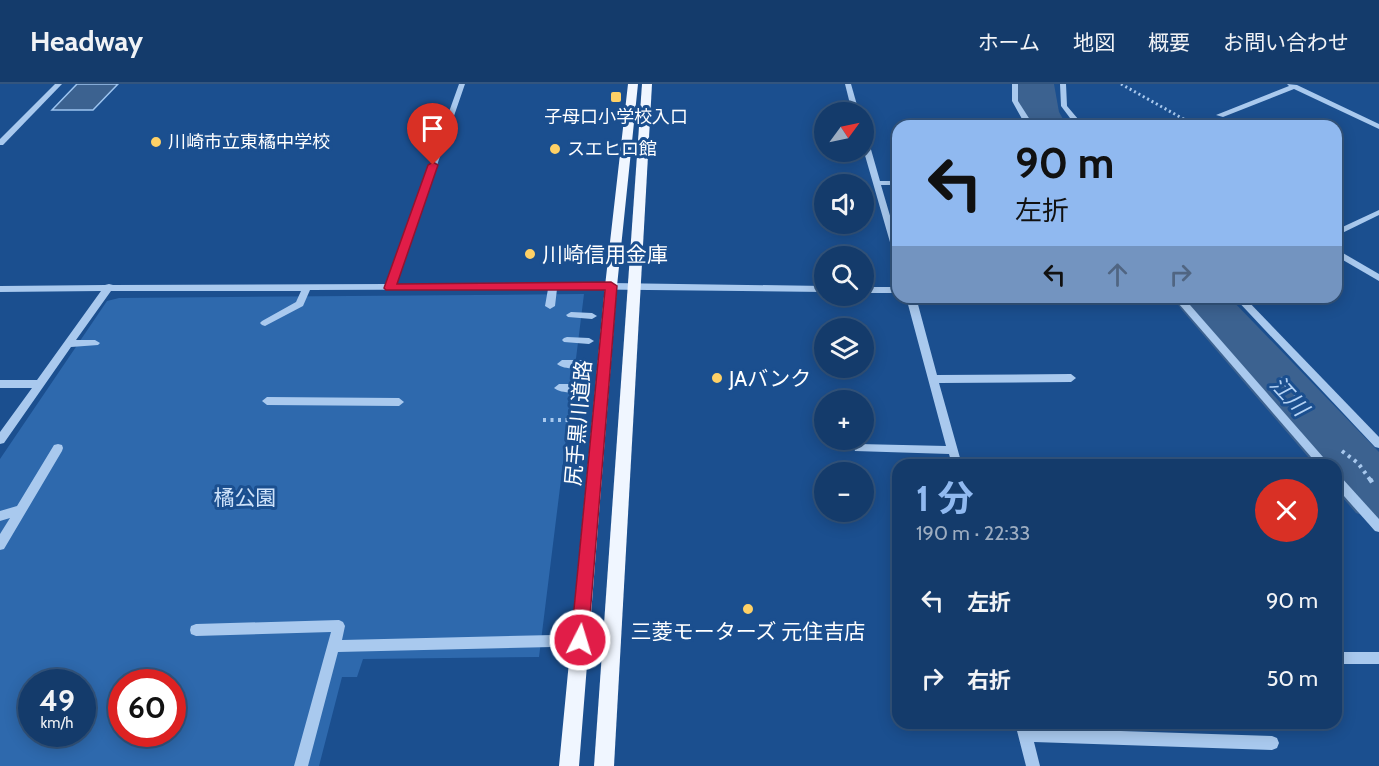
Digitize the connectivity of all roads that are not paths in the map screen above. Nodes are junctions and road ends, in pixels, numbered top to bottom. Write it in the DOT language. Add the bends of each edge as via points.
graph roads {
  1 [pos="60,84"];
  2 [pos="462,84"];
  3 [pos="633,84"];
  4 [pos="647,84"];
  5 [pos="848,84"];
  6 [pos="1015,84"];
  7 [pos="1063,84"];
  8 [pos="1292,85"];
  9 [pos="853,102"];
  10 [pos="1220,115"];
  11 [pos="1027,120"];
  12 [pos="1075,120"];
  13 [pos="1379,127"];
  14 [pos="0,143"];
  15 [pos="871,162"];
  16 [pos="877,183"];
  17 [pos="892,183"];
  18 [pos="1379,212"];
  19 [pos="1342,231"];
  20 [pos="892,235"];
  21 [pos="1342,256"];
  22 [pos="1379,278"];
  23 [pos="553,286"];
  24 [pos="611,286"];
  25 [pos="632,286"];
  26 [pos="109,287"];
  27 [pos="307,288"];
  28 [pos="390,288"];
  29 [pos="0,289"];
  30 [pos="814,289"];
  31 [pos="874,290"];
  32 [pos="892,290"];
  33 [pos="913,303"];
  34 [pos="1183,303"];
  35 [pos="1245,303"];
  36 [pos="550,306"];
  37 [pos="571,315"];
  38 [pos="592,316"];
  39 [pos="265,323"];
  40 [pos="567,340"];
  41 [pos="589,341"];
  42 [pos="95,343"];
  43 [pos="69,344"];
  44 [pos="562,364"];
  45 [pos="586,364"];
  46 [pos="1071,378"];
  47 [pos="934,379"];
  48 [pos="0,384"];
  49 [pos="39,384"];
  50 [pos="559,388"];
  51 [pos="584,388"];
  52 [pos="267,400"];
  53 [pos="399,402"];
  54 [pos="0,440"];
  55 [pos="1379,444"];
  56 [pos="58,448"];
  57 [pos="874,448"];
  58 [pos="953,450"];
  59 [pos="955,459"];
  60 [pos="1320,459"];
  61 [pos="1342,485"];
  62 [pos="22,508"];
  63 [pos="0,516"];
  64 [pos="1379,527"];
  65 [pos="0,545"];
  66 [pos="196,630"];
  67 [pos="553,641"];
  68 [pos="334,646"];
  69 [pos="1342,658"];
  70 [pos="1379,658"];
  71 [pos="1023,729"];
  72 [pos="1272,743"];
  73 [pos="301,766"];
  74 [pos="569,766"];
  75 [pos="604,766"];
  76 [pos="1032,766"];
  1 -- 14 [label="street"];
  2 -- 28 [label="street"];
  3 -- 24 [label="main road, 尻手黒川道路"];
  4 -- 25 [label="main road"];
  5 -- 9 [label="street"];
  6 -- 11 [label="street" via="1015,100"];
  7 -- 12 [label="street" via="1064,106"];
  8 -- 10 [label="street"];
  8 -- 13 [label="street"];
  15 -- 16 [label="street"];
  16 -- 17 [label="street"];
  16 -- 20 [label="street"];
  18 -- 19 [label="street"];
  21 -- 22 [label="street"];
  23 -- 24 [label="street"];
  23 -- 28 [label="street"];
  23 -- 36 [label="street"];
  24 -- 25 [label="street"];
  24 -- 74 [label="main road, 尻手黒川道路"];
  25 -- 30 [label="street"];
  25 -- 75 [label="main road"];
  26 -- 27 [label="street"];
  26 -- 29 [label="street"];
  26 -- 43 [label="street"];
  27 -- 28 [label="street"];
  27 -- 39 [label="street" via="300,304"];
  31 -- 32 [label="street"];
  33 -- 47 [label="street"];
  34 -- 60 [label="street"];
  35 -- 55 [label="street"];
  37 -- 38 [label="street"];
  40 -- 41 [label="street"];
  42 -- 43 [label="street"];
  43 -- 49 [label="street"];
  44 -- 45 [label="street"];
  46 -- 47 [label="street"];
  47 -- 58 [label="street"];
  48 -- 49 [label="street"];
  49 -- 54 [label="street"];
  50 -- 51 [label="street"];
  52 -- 53 [label="street"];
  56 -- 62 [label="street"];
  57 -- 58 [label="street"];
  58 -- 59 [label="street"];
  61 -- 64 [label="street"];
  62 -- 63 [label="street"];
  62 -- 65 [label="street"];
  66 -- 68 [label="street" via="339,626"];
  67 -- 68 [label="street"];
  68 -- 73 [label="street"];
  69 -- 70 [label="street"];
  71 -- 72 [label="street"];
  71 -- 76 [label="street"];
}
